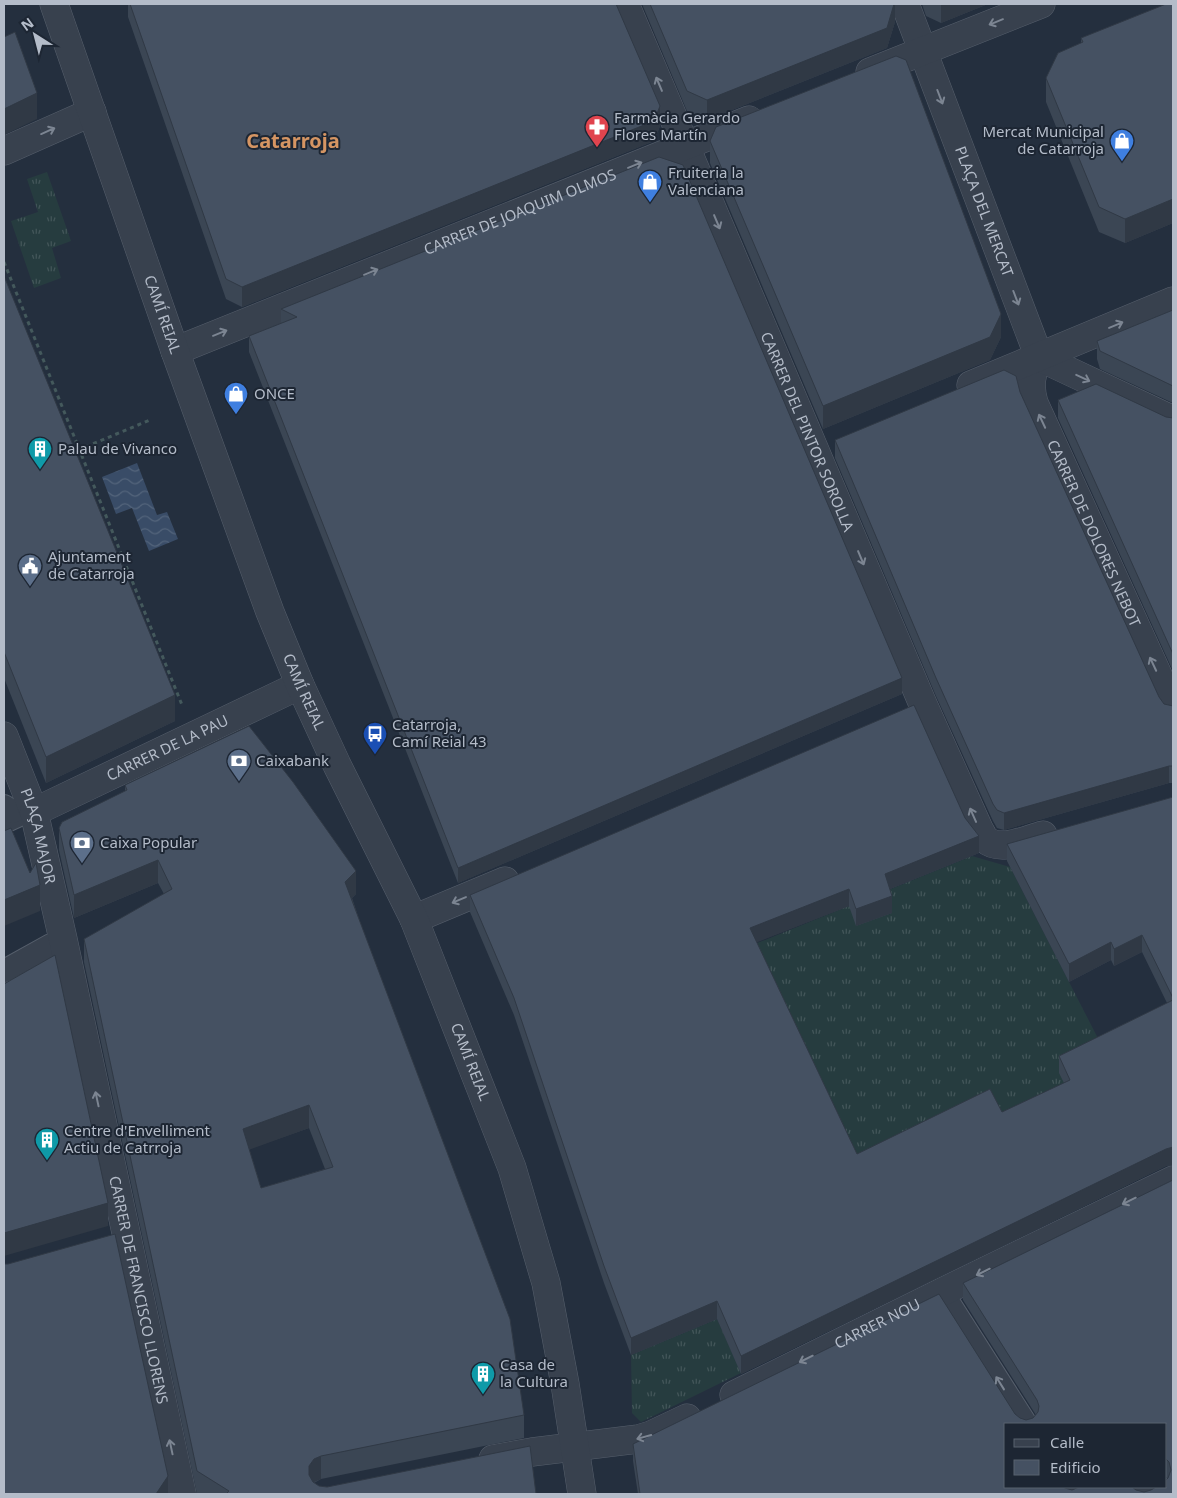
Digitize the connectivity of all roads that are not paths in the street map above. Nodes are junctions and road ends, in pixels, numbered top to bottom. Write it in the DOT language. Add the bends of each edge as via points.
graph roads {
  1 [pos="54,4"];
  2 [pos="625,4"];
  3 [pos="905,4"];
  4 [pos="1041,4"];
  5 [pos="922,52"];
  6 [pos="848,81"];
  7 [pos="92,112"];
  8 [pos="768,112"];
  9 [pos="685,145"];
  10 [pos="4,151"];
  11 [pos="1173,301"];
  12 [pos="175,351"];
  13 [pos="1039,357"];
  14 [pos="947,394"];
  15 [pos="1173,420"];
  16 [pos="840,438"];
  17 [pos="815,449"];
  18 [pos="300,685"];
  19 [pos="1173,708"];
  20 [pos="4,736"];
  21 [pos="14,814"];
  22 [pos="1070,827"];
  23 [pos="524,873"];
  24 [pos="414,919"];
  25 [pos="57,942"];
  26 [pos="4,971"];
  27 [pos="1173,1180"];
  28 [pos="942,1292"];
  29 [pos="1025,1423"];
  30 [pos="574,1446"];
  31 [pos="466,1465"];
  32 [pos="182,1494"];
  33 [pos="582,1494"];
  1 -- 7 [label="street, CAMÍ REIAL"];
  9 -- 2 [label="street, CARRER DEL PINTOR SOROLLA, one-way"];
  3 -- 5 [label="street, PLAÇA DEL MERCAT"];
  4 -- 5 [label="street, one-way"];
  5 -- 6 [label="street"];
  5 -- 13 [label="street, PLAÇA DEL MERCAT, one-way"];
  10 -- 7 [label="street, one-way"];
  7 -- 12 [label="street, CAMÍ REIAL"];
  8 -- 9 [label="street, CARRER DE JOAQUIM OLMOS"];
  12 -- 9 [label="street, CARRER DE JOAQUIM OLMOS, one-way"];
  9 -- 17 [label="street, CARRER DEL PINTOR SOROLLA, one-way"];
  13 -- 11 [label="street, one-way"];
  12 -- 18 [label="street, CAMÍ REIAL" via="270,612"];
  13 -- 14 [label="street"];
  13 -- 15 [label="street, one-way"];
  19 -- 13 [label="street, CARRER DE DOLORES NEBOT, one-way" via="1034,403 1030,390 1033,369"];
  16 -- 17 [label="street"];
  17 -- 22 [label="street, CARRER DEL PINTOR SOROLLA" via="911,707 985,839 1005,846"];
  18 -- 21 [label="street, CARRER DE LA PAU"];
  18 -- 24 [label="street, CAMÍ REIAL"];
  20 -- 21 [label="street, PLAÇA MAJOR"];
  21 -- 25 [label="street, PLAÇA MAJOR"];
  23 -- 24 [label="street, one-way"];
  24 -- 30 [label="street, CAMÍ REIAL" via="512,1168 546,1283"];
  25 -- 26 [label="street"];
  32 -- 25 [label="street, CARRER DE FRANCISCO LLORENS, one-way" via="115,1239"];
  27 -- 28 [label="street, CARRER NOU, one-way"];
  29 -- 28 [label="street, one-way"];
  28 -- 30 [label="street, CARRER NOU, one-way" via="651,1435"];
  30 -- 31 [label="street, CARRER NOU"];
  30 -- 33 [label="street, CAMÍ REIAL"];
}
